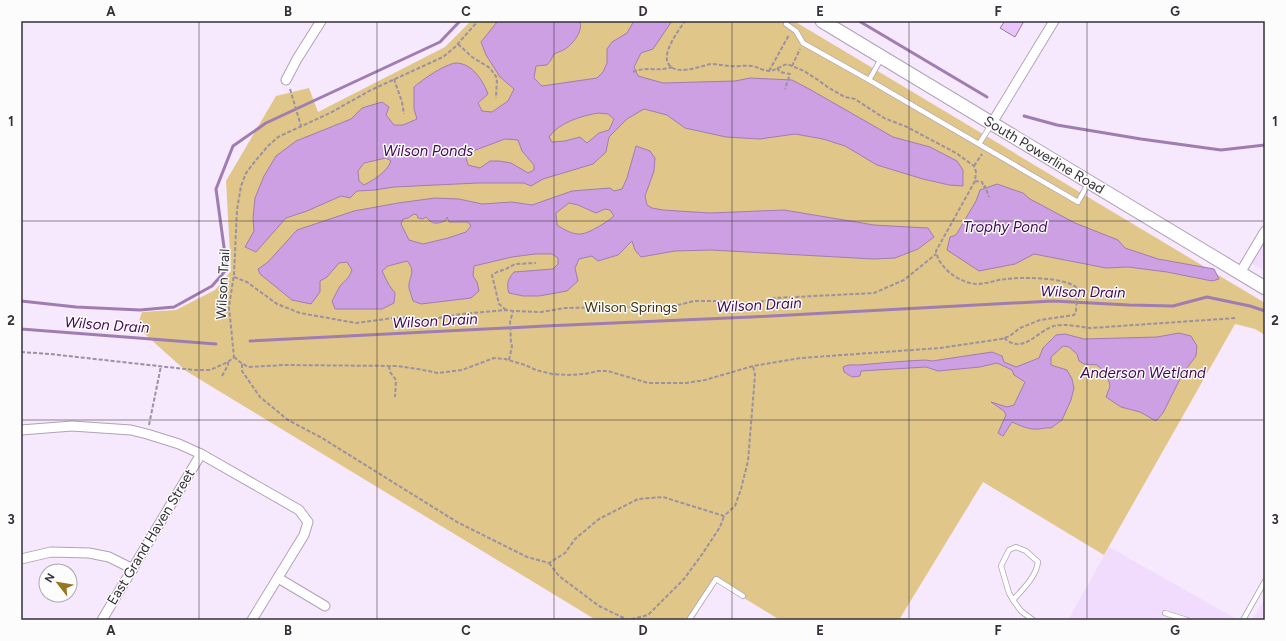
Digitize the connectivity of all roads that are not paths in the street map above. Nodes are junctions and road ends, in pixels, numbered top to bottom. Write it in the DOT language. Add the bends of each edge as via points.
graph roads {
  1 [pos="321,21"];
  2 [pos="822,21"];
  3 [pos="1054,21"];
  4 [pos="786,24"];
  5 [pos="882,57"];
  6 [pos="286,80"];
  7 [pos="869,80"];
  8 [pos="992,123"];
  9 [pos="979,144"];
  10 [pos="1089,182"];
  11 [pos="1265,231"];
  12 [pos="1240,273"];
  13 [pos="1265,288"];
  14 [pos="21,430"];
  15 [pos="201,454"];
  16 [pos="21,559"];
  17 [pos="133,569"];
  18 [pos="278,578"];
  19 [pos="1265,581"];
  20 [pos="743,596"];
  21 [pos="1013,600"];
  22 [pos="325,606"];
  23 [pos="1165,613"];
  24 [pos="102,620"];
  25 [pos="252,620"];
  26 [pos="689,620"];
  27 [pos="1033,620"];
  28 [pos="1187,620"];
  29 [pos="1243,620"];
  1 -- 6 [label="street"];
  2 -- 5 [label="street, South Powerline Road"];
  3 -- 8 [label="street"];
  4 -- 7 [label="lane" via="796,31 803,43"];
  5 -- 7 [label="lane"];
  5 -- 8 [label="street, South Powerline Road"];
  7 -- 9 [label="lane"];
  8 -- 9 [label="lane"];
  8 -- 10 [label="street, South Powerline Road"];
  9 -- 10 [label="lane" via="1078,202"];
  10 -- 12 [label="street, South Powerline Road"];
  11 -- 12 [label="street"];
  12 -- 13 [label="street, South Powerline Road"];
  14 -- 15 [label="street" via="72,426 131,430 179,444"];
  15 -- 17 [label="street, East Grand Haven Street"];
  15 -- 18 [label="street" via="299,510 308,522 304,535"];
  16 -- 17 [label="street" via="51,552 89,553 110,557"];
  17 -- 24 [label="street, East Grand Haven Street"];
  18 -- 22 [label="street"];
  18 -- 25 [label="street"];
  19 -- 29 [label="lane"];
  20 -- 26 [label="lane" via="716,579"];
  21 -- 21 [label="lane" via="1001,566 1009,550 1016,547 1026,551 1038,562 1037,571"];
  21 -- 27 [label="lane" via="1021,611"];
  23 -- 28 [label="lane"];
}
